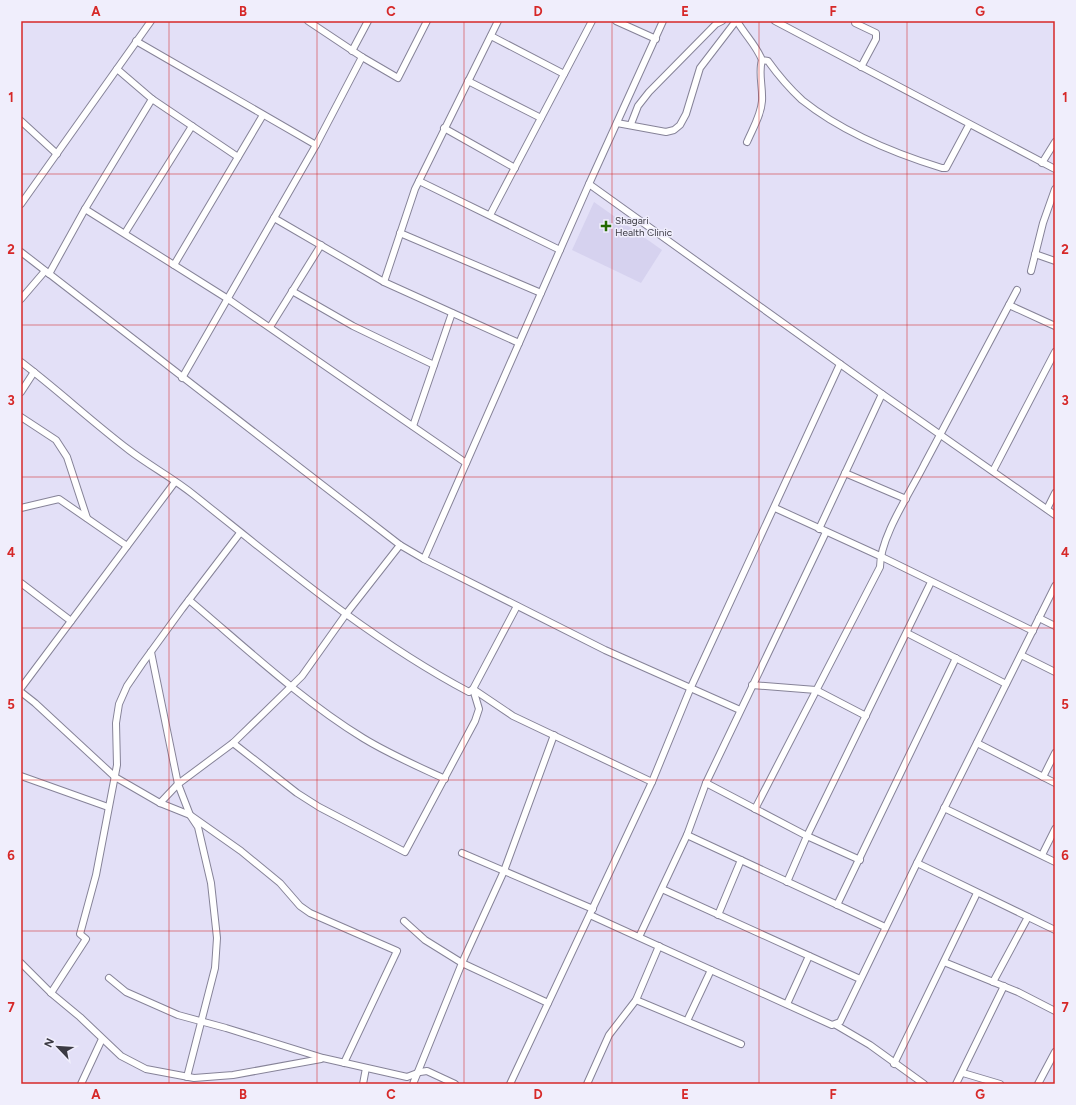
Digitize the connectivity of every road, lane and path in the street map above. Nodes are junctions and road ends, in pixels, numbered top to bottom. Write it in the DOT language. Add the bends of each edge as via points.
graph roads {
  1 [pos="151,21"];
  2 [pos="308,21"];
  3 [pos="368,21"];
  4 [pos="427,21"];
  5 [pos="498,21"];
  6 [pos="592,21"];
  7 [pos="616,21"];
  8 [pos="663,21"];
  9 [pos="722,21"];
  10 [pos="737,21"];
  11 [pos="855,21"];
  12 [pos="779,22"];
  13 [pos="491,36"];
  14 [pos="656,40"];
  15 [pos="136,41"];
  16 [pos="352,52"];
  17 [pos="362,58"];
  18 [pos="762,60"];
  19 [pos="861,67"];
  20 [pos="117,69"];
  21 [pos="564,74"];
  22 [pos="468,80"];
  23 [pos="152,99"];
  24 [pos="263,114"];
  25 [pos="541,118"];
  26 [pos="21,121"];
  27 [pos="617,123"];
  28 [pos="631,124"];
  29 [pos="968,125"];
  30 [pos="192,126"];
  31 [pos="444,128"];
  32 [pos="747,142"];
  33 [pos="1055,142"];
  34 [pos="316,145"];
  35 [pos="57,154"];
  36 [pos="238,157"];
  37 [pos="1042,163"];
  38 [pos="515,168"];
  39 [pos="1055,169"];
  40 [pos="419,181"];
  41 [pos="589,184"];
  42 [pos="1055,189"];
  43 [pos="21,204"];
  44 [pos="84,209"];
  45 [pos="490,215"];
  46 [pos="274,218"];
  47 [pos="125,233"];
  48 [pos="400,233"];
  49 [pos="320,245"];
  50 [pos="560,250"];
  51 [pos="21,252"];
  52 [pos="1035,254"];
  53 [pos="1055,261"];
  54 [pos="174,265"];
  55 [pos="1031,271"];
  56 [pos="47,273"];
  57 [pos="384,282"];
  58 [pos="1017,290"];
  59 [pos="292,291"];
  60 [pos="541,293"];
  61 [pos="21,299"];
  62 [pos="228,299"];
  63 [pos="1009,305"];
  64 [pos="452,313"];
  65 [pos="1055,326"];
  66 [pos="270,327"];
  67 [pos="519,343"];
  68 [pos="1055,352"];
  69 [pos="21,362"];
  70 [pos="434,364"];
  71 [pos="840,364"];
  72 [pos="34,372"];
  73 [pos="182,378"];
  74 [pos="21,392"];
  75 [pos="882,394"];
  76 [pos="21,417"];
  77 [pos="413,426"];
  78 [pos="940,435"];
  79 [pos="466,463"];
  80 [pos="993,471"];
  81 [pos="845,473"];
  82 [pos="175,482"];
  83 [pos="1055,493"];
  84 [pos="906,499"];
  85 [pos="21,508"];
  86 [pos="775,508"];
  87 [pos="1047,509"];
  88 [pos="1055,515"];
  89 [pos="87,518"];
  90 [pos="819,529"];
  91 [pos="826,532"];
  92 [pos="240,533"];
  93 [pos="400,545"];
  94 [pos="127,546"];
  95 [pos="880,556"];
  96 [pos="424,559"];
  97 [pos="21,582"];
  98 [pos="931,582"];
  99 [pos="1055,586"];
  100 [pos="189,600"];
  101 [pos="517,606"];
  102 [pos="346,614"];
  103 [pos="1039,618"];
  104 [pos="71,621"];
  105 [pos="1055,626"];
  106 [pos="1033,631"];
  107 [pos="907,633"];
  108 [pos="151,652"];
  109 [pos="1020,656"];
  110 [pos="956,658"];
  111 [pos="1055,672"];
  112 [pos="1006,684"];
  113 [pos="752,685"];
  114 [pos="292,686"];
  115 [pos="691,687"];
  116 [pos="21,688"];
  117 [pos="473,689"];
  118 [pos="816,690"];
  119 [pos="21,692"];
  120 [pos="740,710"];
  121 [pos="866,716"];
  122 [pos="554,735"];
  123 [pos="233,743"];
  124 [pos="977,743"];
  125 [pos="1055,753"];
  126 [pos="21,776"];
  127 [pos="115,777"];
  128 [pos="1043,777"];
  129 [pos="445,779"];
  130 [pos="652,782"];
  131 [pos="706,783"];
  132 [pos="1055,783"];
  133 [pos="178,784"];
  134 [pos="160,803"];
  135 [pos="108,806"];
  136 [pos="944,808"];
  137 [pos="755,809"];
  138 [pos="190,815"];
  139 [pos="1055,828"];
  140 [pos="687,835"];
  141 [pos="807,836"];
  142 [pos="462,853"];
  143 [pos="1042,855"];
  144 [pos="741,860"];
  145 [pos="860,860"];
  146 [pos="1055,862"];
  147 [pos="917,863"];
  148 [pos="504,871"];
  149 [pos="788,882"];
  150 [pos="662,889"];
  151 [pos="978,893"];
  152 [pos="837,905"];
  153 [pos="591,912"];
  154 [pos="718,914"];
  155 [pos="1028,917"];
  156 [pos="404,921"];
  157 [pos="885,928"];
  158 [pos="1055,930"];
  159 [pos="639,937"];
  160 [pos="659,946"];
  161 [pos="809,956"];
  162 [pos="944,962"];
  163 [pos="21,963"];
  164 [pos="462,964"];
  165 [pos="711,970"];
  166 [pos="109,978"];
  167 [pos="860,979"];
  168 [pos="993,982"];
  169 [pos="1004,986"];
  170 [pos="51,993"];
  171 [pos="636,1000"];
  172 [pos="548,1003"];
  173 [pos="787,1004"];
  174 [pos="1055,1011"];
  175 [pos="200,1021"];
  176 [pos="687,1021"];
  177 [pos="836,1025"];
  178 [pos="102,1039"];
  179 [pos="741,1044"];
  180 [pos="1055,1052"];
  181 [pos="323,1058"];
  182 [pos="344,1063"];
  183 [pos="894,1064"];
  184 [pos="366,1068"];
  185 [pos="417,1073"];
  186 [pos="963,1073"];
  187 [pos="187,1077"];
  188 [pos="81,1084"];
  189 [pos="362,1084"];
  190 [pos="413,1084"];
  191 [pos="455,1084"];
  192 [pos="510,1084"];
  193 [pos="587,1084"];
  194 [pos="924,1084"];
  195 [pos="956,1084"];
  196 [pos="1000,1084"];
  197 [pos="1038,1084"];
  1 -- 15 [label="street"];
  2 -- 16 [label="street"];
  3 -- 16 [label="street"];
  4 -- 17 [label="street" via="398,78"];
  5 -- 13 [label="street"];
  6 -- 21 [label="street"];
  7 -- 14 [label="street"];
  8 -- 14 [label="street"];
  9 -- 28 [label="street" via="716,24 649,92 638,106"];
  10 -- 18 [label="street" via="758,48"];
  10 -- 28 [label="street" via="700,68 686,114 680,125 666,132"];
  11 -- 19 [label="street" via="876,33 876,39"];
  12 -- 19 [label="street"];
  13 -- 21 [label="street"];
  13 -- 22 [label="street"];
  14 -- 27 [label="street"];
  15 -- 20 [label="street"];
  15 -- 24 [label="street"];
  16 -- 17 [label="street"];
  17 -- 34 [label="street"];
  18 -- 29 [label="street" via="768,61 782,81 818,112 857,134 928,164 946,168"];
  18 -- 32 [label="street" via="761,112"];
  19 -- 29 [label="street"];
  20 -- 23 [label="street"];
  20 -- 35 [label="street"];
  21 -- 25 [label="street"];
  22 -- 25 [label="street"];
  22 -- 31 [label="street"];
  23 -- 30 [label="street"];
  23 -- 44 [label="street"];
  24 -- 34 [label="street"];
  24 -- 36 [label="street"];
  25 -- 38 [label="street"];
  26 -- 35 [label="street"];
  27 -- 28 [label="street"];
  27 -- 41 [label="street"];
  29 -- 37 [label="street"];
  30 -- 36 [label="street"];
  30 -- 47 [label="street"];
  31 -- 38 [label="street"];
  31 -- 40 [label="street"];
  33 -- 37 [label="street"];
  34 -- 46 [label="street"];
  35 -- 43 [label="street"];
  36 -- 54 [label="street"];
  37 -- 39 [label="street"];
  38 -- 45 [label="street"];
  40 -- 45 [label="street"];
  40 -- 48 [label="street"];
  41 -- 50 [label="street"];
  41 -- 71 [label="street"];
  42 -- 52 [label="street" via="1042,223"];
  44 -- 47 [label="street"];
  44 -- 56 [label="street"];
  45 -- 50 [label="street"];
  46 -- 49 [label="street"];
  46 -- 62 [label="street"];
  47 -- 54 [label="street"];
  48 -- 57 [label="street"];
  48 -- 60 [label="street"];
  49 -- 57 [label="street"];
  49 -- 59 [label="street"];
  50 -- 60 [label="street"];
  51 -- 56 [label="street"];
  52 -- 53 [label="street"];
  52 -- 55 [label="street"];
  54 -- 62 [label="street"];
  56 -- 61 [label="street"];
  56 -- 73 [label="street"];
  57 -- 64 [label="street"];
  58 -- 63 [label="street"];
  59 -- 66 [label="street"];
  59 -- 70 [label="street" via="353,326"];
  60 -- 67 [label="street"];
  62 -- 66 [label="street"];
  62 -- 73 [label="street"];
  63 -- 65 [label="street"];
  63 -- 78 [label="street"];
  64 -- 67 [label="street"];
  64 -- 70 [label="street"];
  66 -- 77 [label="street"];
  67 -- 79 [label="street"];
  68 -- 80 [label="street"];
  69 -- 72 [label="street"];
  70 -- 77 [label="street"];
  71 -- 75 [label="street"];
  71 -- 86 [label="street"];
  72 -- 74 [label="street"];
  72 -- 82 [label="street" via="129,450"];
  73 -- 93 [label="street"];
  75 -- 78 [label="street"];
  75 -- 81 [label="street"];
  76 -- 89 [label="street" via="56,440 68,457"];
  77 -- 79 [label="street"];
  78 -- 80 [label="street"];
  78 -- 84 [label="street"];
  79 -- 96 [label="street"];
  80 -- 87 [label="street"];
  81 -- 84 [label="street"];
  81 -- 90 [label="street"];
  82 -- 92 [label="street"];
  82 -- 94 [label="street"];
  83 -- 87 [label="street"];
  84 -- 95 [label="street"];
  85 -- 89 [label="street" via="59,499"];
  86 -- 90 [label="street"];
  86 -- 115 [label="street"];
  87 -- 88 [label="street"];
  89 -- 94 [label="street"];
  90 -- 91 [label="street"];
  91 -- 95 [label="street"];
  91 -- 113 [label="street"];
  92 -- 100 [label="street"];
  92 -- 102 [label="street"];
  93 -- 96 [label="street"];
  93 -- 102 [label="street"];
  94 -- 104 [label="street"];
  95 -- 98 [label="street"];
  95 -- 118 [label="street" via="880,567"];
  96 -- 101 [label="street"];
  97 -- 104 [label="street"];
  98 -- 106 [label="street"];
  98 -- 107 [label="street"];
  99 -- 103 [label="street"];
  100 -- 108 [label="street"];
  100 -- 114 [label="street"];
  101 -- 115 [label="street" via="605,650"];
  101 -- 117 [label="street"];
  102 -- 114 [label="street"];
  102 -- 117 [label="street" via="434,674 469,692"];
  103 -- 105 [label="street"];
  103 -- 106 [label="street"];
  104 -- 116 [label="street"];
  106 -- 109 [label="street"];
  107 -- 110 [label="street"];
  107 -- 121 [label="street"];
  108 -- 127 [label="street" via="127,686 119,704"];
  108 -- 133 [label="street"];
  109 -- 111 [label="street"];
  109 -- 112 [label="street"];
  110 -- 112 [label="street"];
  110 -- 145 [label="street"];
  112 -- 124 [label="street"];
  113 -- 118 [label="street"];
  113 -- 120 [label="street"];
  114 -- 123 [label="street"];
  114 -- 129 [label="street" via="364,739"];
  115 -- 120 [label="street"];
  115 -- 130 [label="street"];
  117 -- 122 [label="street" via="513,716"];
  117 -- 129 [label="street" via="479,709"];
  118 -- 121 [label="street"];
  118 -- 137 [label="street"];
  119 -- 127 [label="street"];
  120 -- 131 [label="street"];
  121 -- 141 [label="street"];
  122 -- 130 [label="street"];
  122 -- 148 [label="street"];
  123 -- 129 [label="street" via="297,793 403,852 407,850"];
  123 -- 133 [label="street"];
  124 -- 128 [label="street"];
  124 -- 136 [label="street"];
  125 -- 128 [label="street"];
  126 -- 135 [label="street"];
  127 -- 134 [label="street"];
  127 -- 135 [label="street"];
  128 -- 132 [label="street"];
  130 -- 153 [label="street"];
  131 -- 137 [label="street"];
  131 -- 140 [label="street"];
  133 -- 134 [label="street"];
  133 -- 138 [label="street"];
  134 -- 138 [label="street"];
  135 -- 170 [label="street" via="96,875 80,934 86,939"];
  136 -- 143 [label="street"];
  136 -- 147 [label="street"];
  137 -- 141 [label="street"];
  138 -- 175 [label="street" via="198,827 211,883 217,938 215,968"];
  138 -- 182 [label="street" via="241,851 280,883 300,906 310,913 397,952"];
  139 -- 143 [label="street"];
  140 -- 144 [label="street"];
  140 -- 150 [label="street"];
  141 -- 145 [label="street"];
  141 -- 149 [label="street"];
  142 -- 148 [label="street"];
  143 -- 146 [label="street"];
  144 -- 149 [label="street"];
  144 -- 154 [label="street"];
  145 -- 152 [label="street"];
  147 -- 151 [label="street"];
  147 -- 157 [label="street"];
  148 -- 153 [label="street"];
  148 -- 164 [label="street"];
  149 -- 152 [label="street"];
  150 -- 154 [label="street"];
  150 -- 159 [label="street"];
  151 -- 155 [label="street"];
  151 -- 162 [label="street"];
  152 -- 157 [label="street"];
  153 -- 159 [label="street"];
  153 -- 172 [label="street"];
  154 -- 161 [label="street"];
  155 -- 158 [label="street"];
  155 -- 168 [label="street"];
  156 -- 164 [label="street" via="425,940"];
  157 -- 167 [label="street"];
  159 -- 160 [label="street"];
  160 -- 165 [label="street"];
  160 -- 171 [label="street"];
  161 -- 167 [label="street"];
  161 -- 173 [label="street"];
  162 -- 168 [label="street"];
  162 -- 183 [label="street"];
  163 -- 170 [label="street"];
  164 -- 172 [label="street"];
  164 -- 185 [label="street"];
  165 -- 173 [label="street"];
  165 -- 176 [label="street"];
  166 -- 175 [label="street" via="126,992 144,1001"];
  167 -- 177 [label="street" via="840,1022"];
  168 -- 169 [label="street"];
  169 -- 174 [label="street"];
  169 -- 186 [label="street"];
  170 -- 178 [label="street"];
  171 -- 176 [label="street"];
  171 -- 193 [label="street" via="610,1036"];
  172 -- 192 [label="street"];
  173 -- 177 [label="street"];
  175 -- 181 [label="street"];
  175 -- 187 [label="street"];
  176 -- 179 [label="street"];
  177 -- 183 [label="street" via="870,1045"];
  178 -- 187 [label="street" via="132,1063 163,1074"];
  178 -- 188 [label="street"];
  180 -- 197 [label="street"];
  181 -- 182 [label="street"];
  181 -- 187 [label="street" via="233,1075"];
  182 -- 184 [label="street"];
  183 -- 194 [label="street"];
  184 -- 185 [label="street" via="407,1077"];
  184 -- 189 [label="street"];
  185 -- 190 [label="street"];
  185 -- 191 [label="street" via="427,1071"];
  186 -- 195 [label="street"];
  186 -- 196 [label="street"];
}
